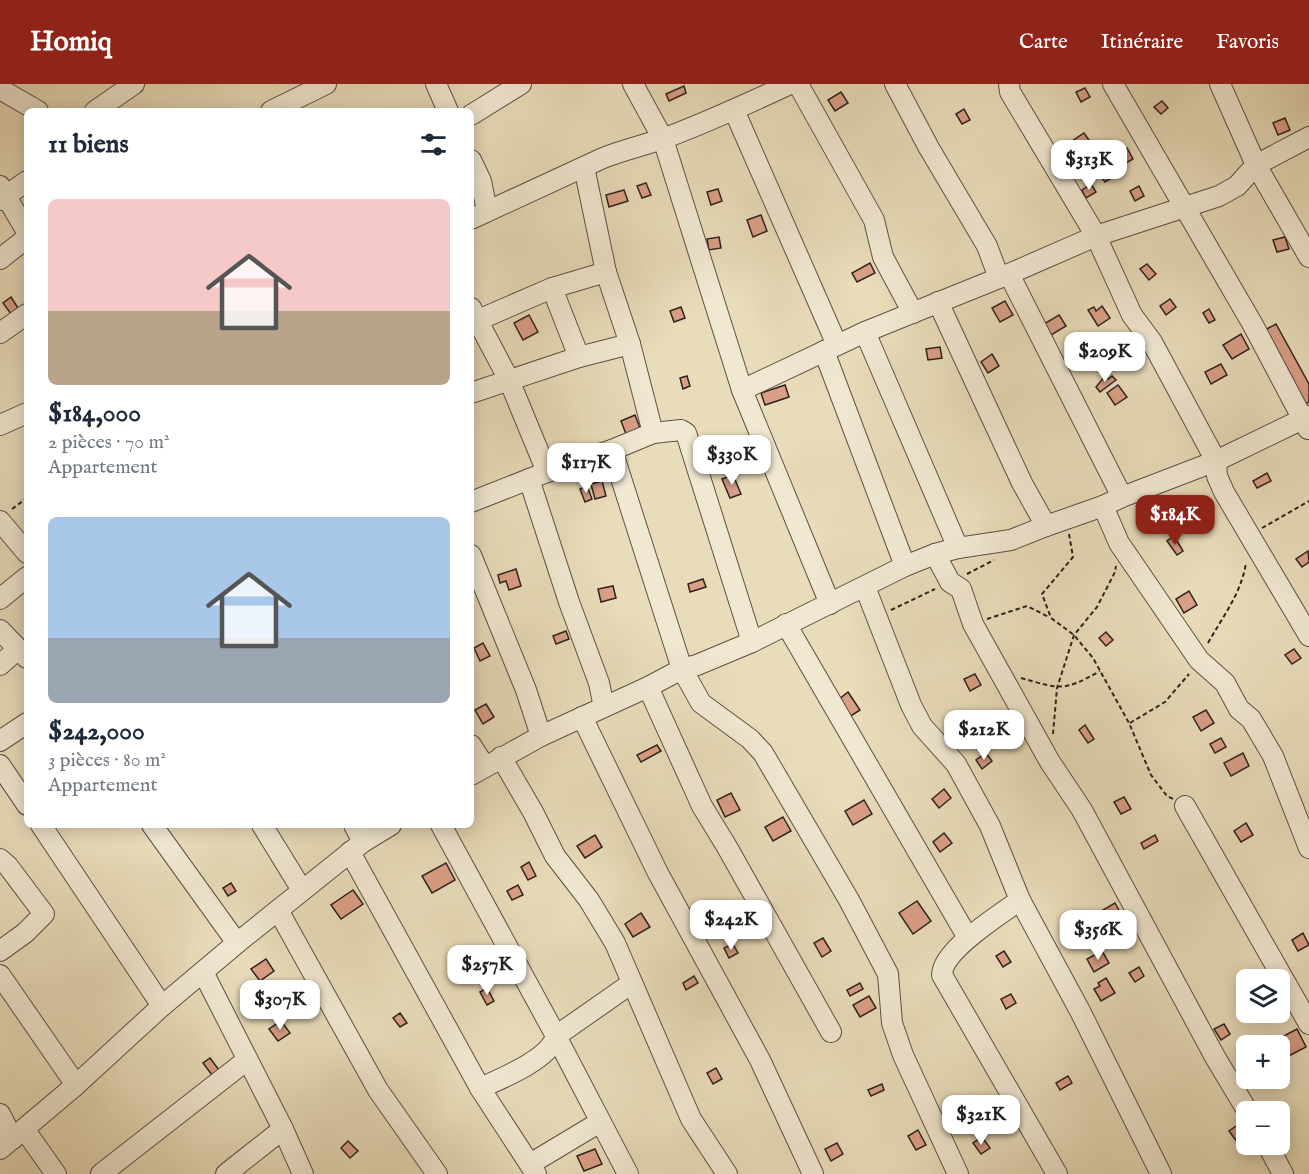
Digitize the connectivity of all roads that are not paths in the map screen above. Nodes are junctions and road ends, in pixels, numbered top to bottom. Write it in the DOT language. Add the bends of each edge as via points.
graph roads {
  1 [pos="134,84"];
  2 [pos="436,84"];
  3 [pos="521,84"];
  4 [pos="633,84"];
  5 [pos="790,84"];
  6 [pos="798,84"];
  7 [pos="895,84"];
  8 [pos="1113,84"];
  9 [pos="322,85"];
  10 [pos="1005,87"];
  11 [pos="1229,87"];
  12 [pos="0,89"];
  13 [pos="33,108"];
  14 [pos="99,108"];
  15 [pos="278,108"];
  16 [pos="447,108"];
  17 [pos="734,110"];
  18 [pos="474,113"];
  19 [pos="1309,137"];
  20 [pos="663,139"];
  21 [pos="1256,165"];
  22 [pos="474,166"];
  23 [pos="584,167"];
  24 [pos="24,183"];
  25 [pos="2,194"];
  26 [pos="1184,207"];
  27 [pos="479,215"];
  28 [pos="24,227"];
  29 [pos="1096,236"];
  30 [pos="24,240"];
  31 [pos="1309,257"];
  32 [pos="0,259"];
  33 [pos="606,272"];
  34 [pos="1004,276"];
  35 [pos="552,288"];
  36 [pos="938,302"];
  37 [pos="913,313"];
  38 [pos="474,314"];
  39 [pos="24,316"];
  40 [pos="865,332"];
  41 [pos="0,333"];
  42 [pos="630,344"];
  43 [pos="831,348"];
  44 [pos="579,357"];
  45 [pos="509,380"];
  46 [pos="742,390"];
  47 [pos="474,392"];
  48 [pos="24,414"];
  49 [pos="1307,422"];
  50 [pos="0,425"];
  51 [pos="653,434"];
  52 [pos="612,450"];
  53 [pos="1216,461"];
  54 [pos="538,476"];
  55 [pos="1122,497"];
  56 [pos="474,501"];
  57 [pos="1103,506"];
  58 [pos="4,516"];
  59 [pos="1055,523"];
  60 [pos="24,548"];
  61 [pos="958,548"];
  62 [pos="935,554"];
  63 [pos="474,562"];
  64 [pos="905,567"];
  65 [pos="24,579"];
  66 [pos="865,587"];
  67 [pos="0,599"];
  68 [pos="830,604"];
  69 [pos="786,624"];
  70 [pos="0,630"];
  71 [pos="1309,636"];
  72 [pos="752,642"];
  73 [pos="23,653"];
  74 [pos="0,665"];
  75 [pos="682,669"];
  76 [pos="648,687"];
  77 [pos="604,707"];
  78 [pos="582,717"];
  79 [pos="24,725"];
  80 [pos="541,736"];
  81 [pos="0,741"];
  82 [pos="474,749"];
  83 [pos="0,765"];
  84 [pos="486,766"];
  85 [pos="24,801"];
  86 [pos="1185,806"];
  87 [pos="43,828"];
  88 [pos="154,828"];
  89 [pos="264,828"];
  90 [pos="354,828"];
  91 [pos="386,828"];
  92 [pos="443,828"];
  93 [pos="357,847"];
  94 [pos="1309,848"];
  95 [pos="0,859"];
  96 [pos="302,890"];
  97 [pos="1020,900"];
  98 [pos="279,910"];
  99 [pos="968,938"];
  100 [pos="237,943"];
  101 [pos="0,951"];
  102 [pos="203,972"];
  103 [pos="0,975"];
  104 [pos="632,982"];
  105 [pos="162,1006"];
  106 [pos="1309,1024"];
  107 [pos="831,1032"];
  108 [pos="556,1036"];
  109 [pos="247,1060"];
  110 [pos="76,1084"];
  111 [pos="480,1088"];
  112 [pos="1241,1101"];
  113 [pos="0,1113"];
  114 [pos="600,1122"];
  115 [pos="283,1129"];
  116 [pos="12,1139"];
  117 [pos="1273,1155"];
  118 [pos="533,1169"];
  119 [pos="56,1174"];
  120 [pos="101,1174"];
  121 [pos="226,1174"];
  122 [pos="303,1174"];
  123 [pos="436,1174"];
  124 [pos="628,1174"];
  125 [pos="727,1174"];
  126 [pos="813,1174"];
  127 [pos="958,1174"];
  128 [pos="1058,1174"];
  129 [pos="1161,1174"];
  130 [pos="1283,1174"];
  1 -- 14 [label="street"];
  2 -- 16 [label="street"];
  3 -- 18 [label="street"];
  4 -- 20 [label="street"];
  5 -- 17 [label="street"];
  6 -- 37 [label="street" via="874,220 883,256"];
  7 -- 34 [label="street"];
  8 -- 26 [label="street"];
  9 -- 15 [label="street"];
  10 -- 29 [label="street"];
  11 -- 21 [label="street"];
  12 -- 13 [label="street"];
  17 -- 20 [label="street"];
  17 -- 43 [label="street"];
  19 -- 21 [label="street"];
  20 -- 23 [label="street"];
  20 -- 46 [label="street"];
  21 -- 26 [label="street" via="1228,192"];
  21 -- 31 [label="street"];
  22 -- 27 [label="street" via="481,181"];
  23 -- 27 [label="street"];
  23 -- 33 [label="street"];
  24 -- 25 [label="street"];
  25 -- 28 [label="street"];
  26 -- 29 [label="street"];
  26 -- 49 [label="street"];
  29 -- 34 [label="street"];
  29 -- 53 [label="street" via="1132,315 1152,342"];
  30 -- 32 [label="street"];
  33 -- 35 [label="street"];
  33 -- 42 [label="street"];
  34 -- 36 [label="street"];
  34 -- 55 [label="street"];
  35 -- 38 [label="street"];
  35 -- 44 [label="street"];
  36 -- 37 [label="street"];
  36 -- 59 [label="street" via="1022,483"];
  37 -- 40 [label="street"];
  38 -- 45 [label="street"];
  39 -- 41 [label="street"];
  40 -- 43 [label="street"];
  40 -- 61 [label="street"];
  42 -- 44 [label="street"];
  42 -- 51 [label="street"];
  43 -- 46 [label="street"];
  43 -- 64 [label="street"];
  44 -- 45 [label="street"];
  45 -- 47 [label="street"];
  45 -- 54 [label="street"];
  46 -- 68 [label="street"];
  48 -- 50 [label="street"];
  49 -- 53 [label="street"];
  51 -- 52 [label="street"];
  51 -- 72 [label="street" via="681,429 686,433"];
  52 -- 54 [label="street"];
  52 -- 75 [label="street"];
  53 -- 55 [label="street"];
  53 -- 71 [label="street" via="1220,484"];
  54 -- 56 [label="street"];
  54 -- 77 [label="street" via="569,602"];
  55 -- 57 [label="street"];
  57 -- 59 [label="street"];
  57 -- 94 [label="street" via="1119,543 1199,660 1225,683 1239,709 1250,716 1273,756"];
  58 -- 60 [label="street"];
  59 -- 61 [label="street" via="1011,540"];
  61 -- 62 [label="street"];
  62 -- 64 [label="street"];
  62 -- 112 [label="street" via="950,582 961,590 973,624 1050,762 1083,810"];
  63 -- 80 [label="street"];
  64 -- 66 [label="street"];
  65 -- 67 [label="street"];
  66 -- 68 [label="street"];
  66 -- 97 [label="street" via="911,705 922,726 956,765 997,840"];
  68 -- 69 [label="street"];
  69 -- 72 [label="street"];
  69 -- 99 [label="street"];
  70 -- 73 [label="street"];
  72 -- 75 [label="street"];
  73 -- 74 [label="street"];
  75 -- 76 [label="street"];
  75 -- 127 [label="street" via="701,703 763,753 849,900 888,974 892,1023 903,1055"];
  76 -- 77 [label="street"];
  76 -- 107 [label="street" via="702,806"];
  77 -- 78 [label="street"];
  78 -- 80 [label="street"];
  78 -- 126 [label="street" via="658,873 760,1060"];
  79 -- 81 [label="street"];
  80 -- 84 [label="street"];
  82 -- 84 [label="street"];
  83 -- 85 [label="street"];
  84 -- 104 [label="street" via="533,812 555,856 589,900 615,943"];
  86 -- 106 [label="street"];
  87 -- 105 [label="street"];
  88 -- 100 [label="street"];
  89 -- 96 [label="street"];
  90 -- 93 [label="street"];
  91 -- 93 [label="street"];
  92 -- 108 [label="street"];
  93 -- 96 [label="street"];
  93 -- 111 [label="street"];
  95 -- 101 [label="street" via="44,915"];
  96 -- 98 [label="street"];
  97 -- 99 [label="street"];
  97 -- 129 [label="street"];
  98 -- 100 [label="street"];
  98 -- 123 [label="street" via="378,1090"];
  99 -- 128 [label="street" via="947,960 942,975"];
  100 -- 102 [label="street"];
  102 -- 105 [label="street"];
  102 -- 109 [label="street"];
  103 -- 110 [label="street"];
  104 -- 108 [label="street"];
  104 -- 125 [label="street" via="691,1119"];
  105 -- 110 [label="street"];
  108 -- 111 [label="street" via="552,1045 513,1074"];
  108 -- 114 [label="street"];
  109 -- 115 [label="street"];
  109 -- 120 [label="street"];
  110 -- 116 [label="street"];
  111 -- 118 [label="street"];
  113 -- 116 [label="street"];
  114 -- 118 [label="street"];
  114 -- 124 [label="street"];
  115 -- 121 [label="street"];
  115 -- 122 [label="street"];
  116 -- 119 [label="street"];
  117 -- 130 [label="street"];
}
